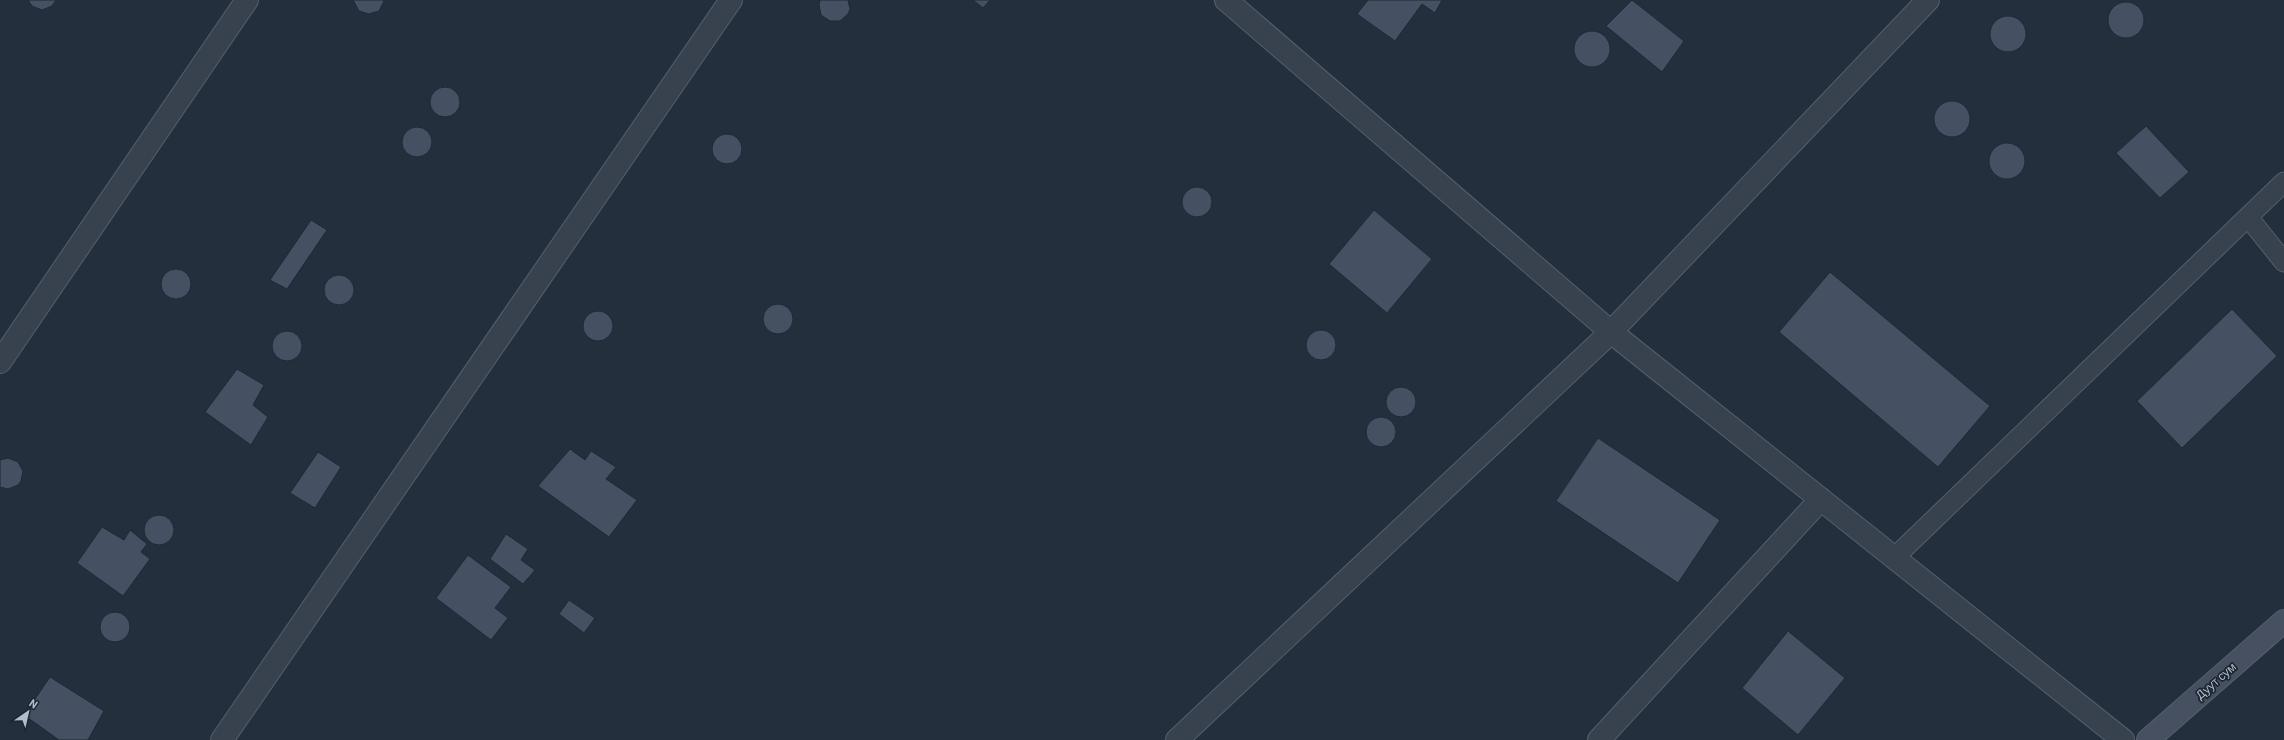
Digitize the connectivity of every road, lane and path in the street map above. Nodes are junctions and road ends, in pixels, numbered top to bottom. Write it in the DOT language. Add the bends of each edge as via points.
graph roads {
  1 [pos="247,0"];
  2 [pos="731,0"];
  3 [pos="1226,0"];
  4 [pos="1928,0"];
  5 [pos="2284,182"];
  6 [pos="2248,217"];
  7 [pos="2284,262"];
  8 [pos="1611,332"];
  9 [pos="0,362"];
  10 [pos="1821,499"];
  11 [pos="1894,558"];
  12 [pos="2284,621"];
  13 [pos="222,740"];
  14 [pos="1177,740"];
  15 [pos="1599,740"];
  16 [pos="2123,740"];
  17 [pos="2148,740"];
  1 -- 9 [label="street"];
  2 -- 13 [label="street"];
  3 -- 8 [label="street"];
  4 -- 8 [label="street"];
  5 -- 6 [label="lane"];
  6 -- 7 [label="lane"];
  6 -- 11 [label="lane"];
  8 -- 10 [label="street"];
  8 -- 14 [label="street"];
  10 -- 11 [label="street"];
  10 -- 15 [label="street"];
  11 -- 16 [label="street"];
  12 -- 17 [label="main road, Дуут сум"];
}
